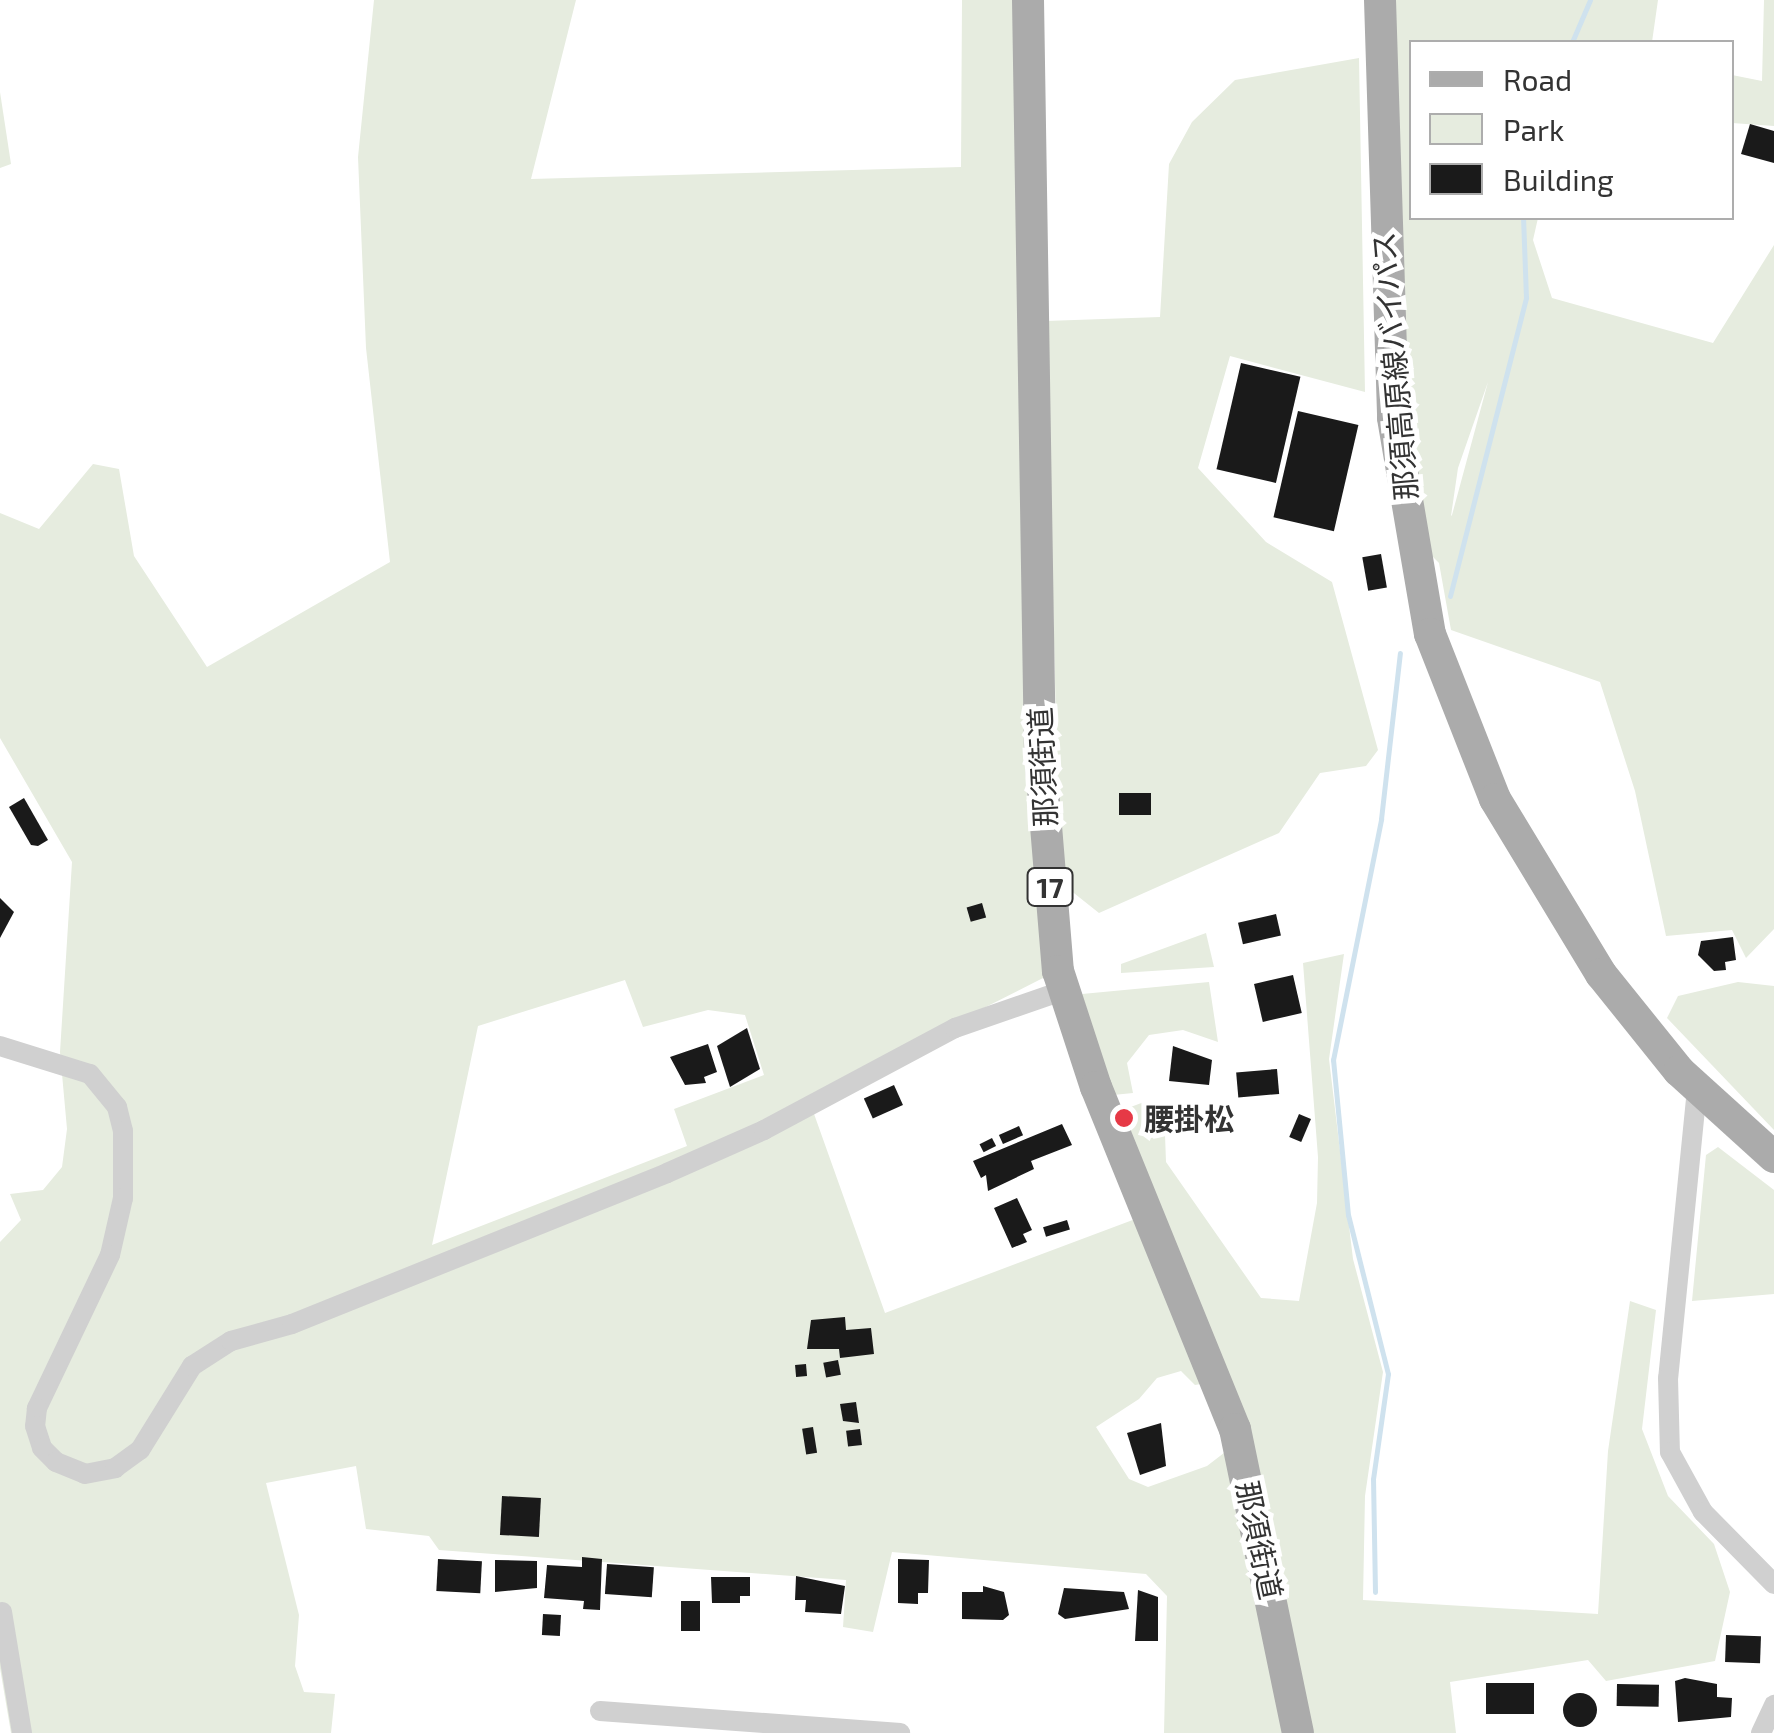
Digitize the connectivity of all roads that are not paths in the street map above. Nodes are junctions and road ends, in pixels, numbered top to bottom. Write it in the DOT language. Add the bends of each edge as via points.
graph roads {
  1 [pos="1028,0"];
  2 [pos="1380,0"];
  3 [pos="1062,991"];
  4 [pos="0,1046"];
  5 [pos="1698,1089"];
  6 [pos="1774,1157"];
  7 [pos="1774,1584"];
  8 [pos="2,1612"];
  9 [pos="1774,1705"];
  10 [pos="600,1711"];
  11 [pos="22,1733"];
  12 [pos="900,1733"];
  13 [pos="1298,1733"];
  14 [pos="1761,1733"];
  1 -- 3 [label="main road, 那須街道 / 17" via="1040,753"];
  2 -- 5 [label="main road, 那須高原線バイパス" via="1392,418 1430,634 1495,799 1533,866 1611,989"];
  3 -- 4 [label="street" via="955,1028 764,1130 667,1173 292,1324 231,1342 192,1366 140,1450 115,1468 85,1474 56,1462 42,1448 35,1426 110,1254 123,1198 123,1131 118,1107 90,1074"];
  3 -- 13 [label="main road, 那須街道 / 17" via="1235,1429"];
  5 -- 6 [label="main road, 那須高原線バイパス"];
  5 -- 7 [label="street" via="1668,1378 1670,1452 1703,1512"];
  8 -- 11 [label="street"];
  9 -- 14 [label="street"];
  10 -- 12 [label="street"];
}
